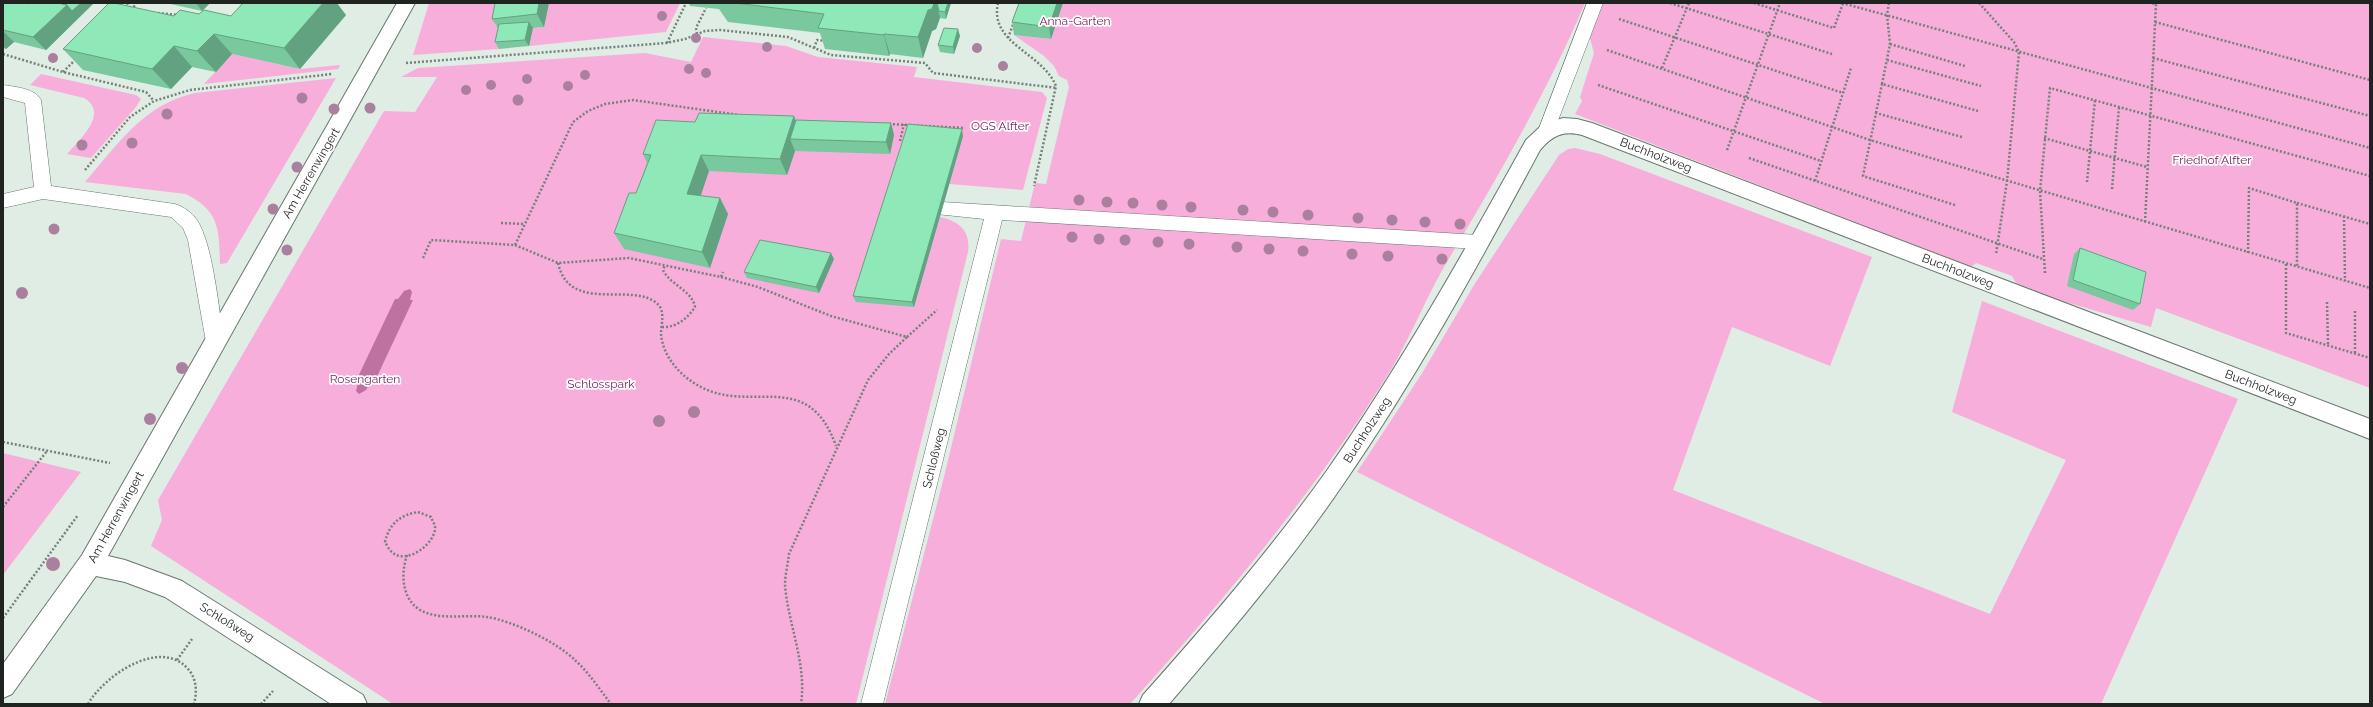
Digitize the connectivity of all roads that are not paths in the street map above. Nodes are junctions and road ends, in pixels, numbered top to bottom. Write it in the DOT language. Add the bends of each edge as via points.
graph roads {
  1 [pos="406,3"];
  2 [pos="1595,3"];
  3 [pos="3,90"];
  4 [pos="1546,131"];
  5 [pos="42,192"];
  6 [pos="11,198"];
  7 [pos="942,209"];
  8 [pos="995,212"];
  9 [pos="3,213"];
  10 [pos="1478,242"];
  11 [pos="215,342"];
  12 [pos="2370,429"];
  13 [pos="91,563"];
  14 [pos="3,685"];
  15 [pos="354,704"];
  16 [pos="872,704"];
  17 [pos="1152,704"];
  1 -- 11 [label="street, Am Herrenwingert"];
  2 -- 4 [label="lane, Buchholzweg"];
  3 -- 5 [label="lane" via="33,100"];
  4 -- 10 [label="street, Buchholzweg" via="1533,145"];
  4 -- 12 [label="street, Buchholzweg" via="1566,124 1586,128"];
  5 -- 6 [label="lane"];
  5 -- 11 [label="lane" via="175,211 185,216 197,240"];
  6 -- 9 [label="lane"];
  7 -- 8 [label="lane"];
  8 -- 10 [label="lane"];
  8 -- 16 [label="lane, Schloßweg"];
  10 -- 17 [label="street, Buchholzweg" via="1401,377 1336,477 1279,552"];
  11 -- 13 [label="street, Am Herrenwingert"];
  13 -- 14 [label="street, Am Herrenwingert"];
  13 -- 15 [label="street, Schloßweg" via="125,571 173,589"];
}
